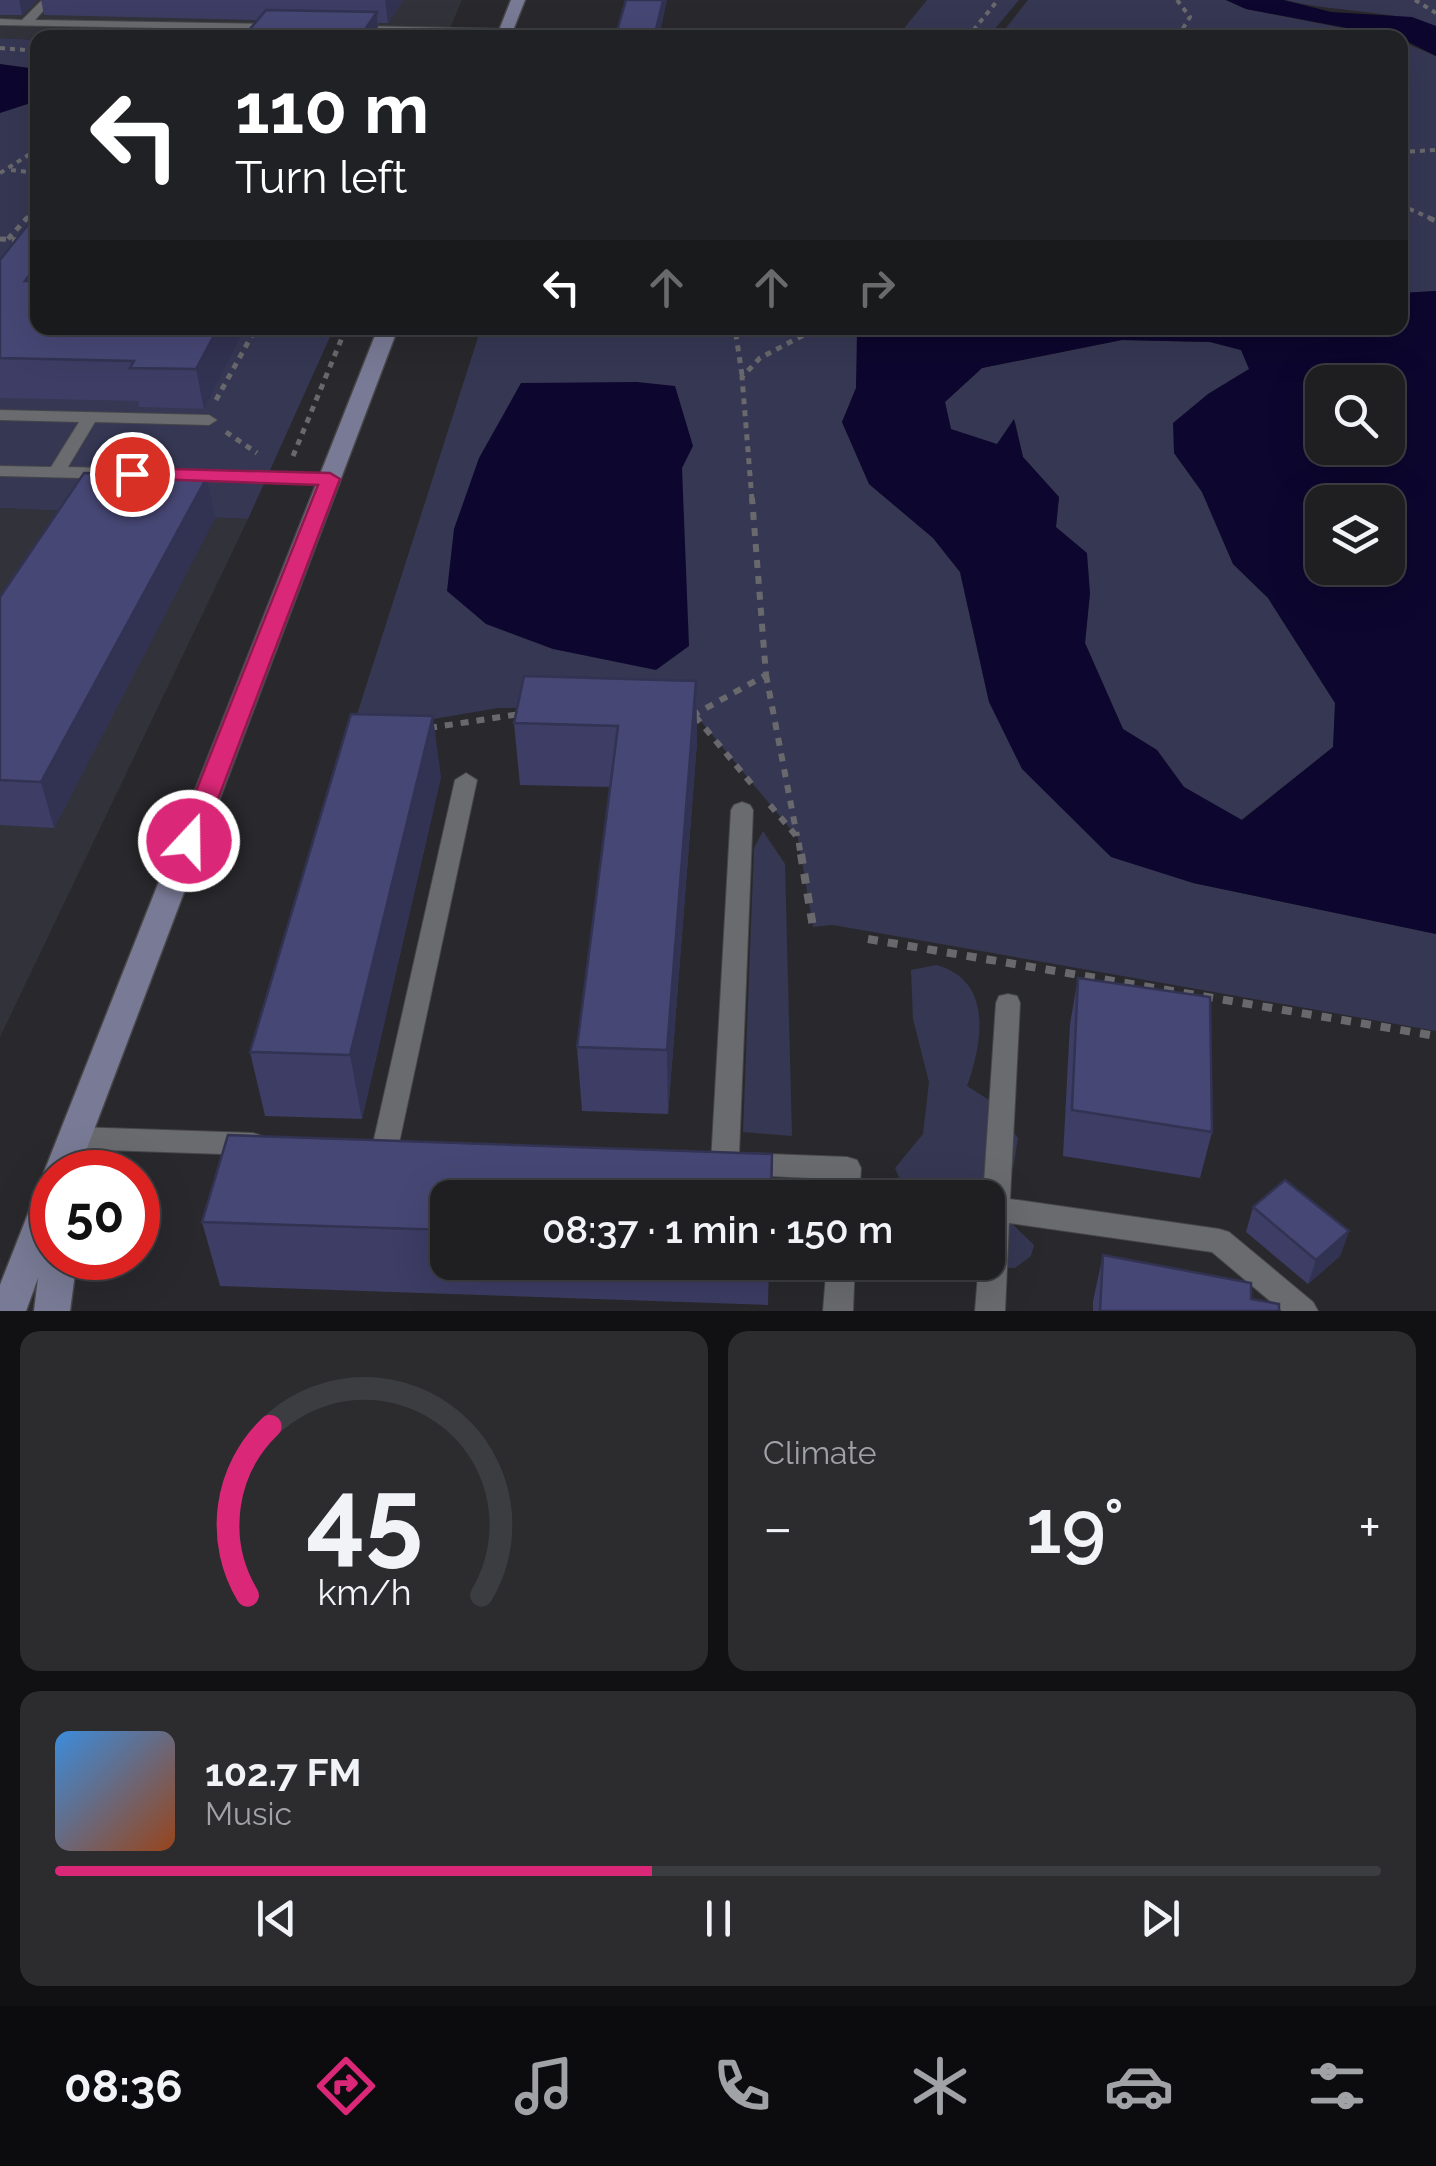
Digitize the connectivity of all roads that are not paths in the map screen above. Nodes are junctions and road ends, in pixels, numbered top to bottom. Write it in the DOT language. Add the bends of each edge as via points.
graph roads {
  1 [pos="48,0"];
  2 [pos="518,0"];
  3 [pos="0,22"];
  4 [pos="25,23"];
  5 [pos="299,28"];
  6 [pos="338,29"];
  7 [pos="366,30"];
  8 [pos="507,30"];
  9 [pos="385,335"];
  10 [pos="0,415"];
  11 [pos="90,417"];
  12 [pos="210,420"];
  13 [pos="0,471"];
  14 [pos="56,472"];
  15 [pos="330,479"];
  16 [pos="466,780"];
  17 [pos="742,810"];
  18 [pos="1008,1004"];
  19 [pos="75,1138"];
  20 [pos="271,1144"];
  21 [pos="385,1148"];
  22 [pos="70,1150"];
  23 [pos="73,1150"];
  24 [pos="847,1180"];
  25 [pos="998,1180"];
  26 [pos="1005,1210"];
  27 [pos="30,1254"];
  28 [pos="56,1280"];
  29 [pos="840,1280"];
  30 [pos="992,1280"];
  31 [pos="8,1311"];
  32 [pos="52,1311"];
  33 [pos="838,1311"];
  34 [pos="990,1311"];
  35 [pos="1303,1311"];
  1 -- 4 [label="lane"];
  2 -- 8 [label="main road"];
  3 -- 4 [label="lane"];
  4 -- 5 [label="lane"];
  6 -- 7 [label="lane"];
  9 -- 15 [label="main road"];
  10 -- 11 [label="lane"];
  11 -- 12 [label="lane"];
  11 -- 14 [label="lane"];
  13 -- 14 [label="lane"];
  14 -- 15 [label="lane"];
  15 -- 19 [label="main road"];
  16 -- 21 [label="lane"];
  17 -- 24 [label="lane" via="716,1162 848,1168"];
  18 -- 25 [label="lane"];
  19 -- 20 [label="lane"];
  19 -- 22 [label="main road"];
  19 -- 23 [label="main road"];
  26 -- 35 [label="lane" via="1219,1241"];
  27 -- 31 [label="main road"];
  28 -- 32 [label="main road"];
  29 -- 33 [label="lane"];
  30 -- 34 [label="lane"];
}
